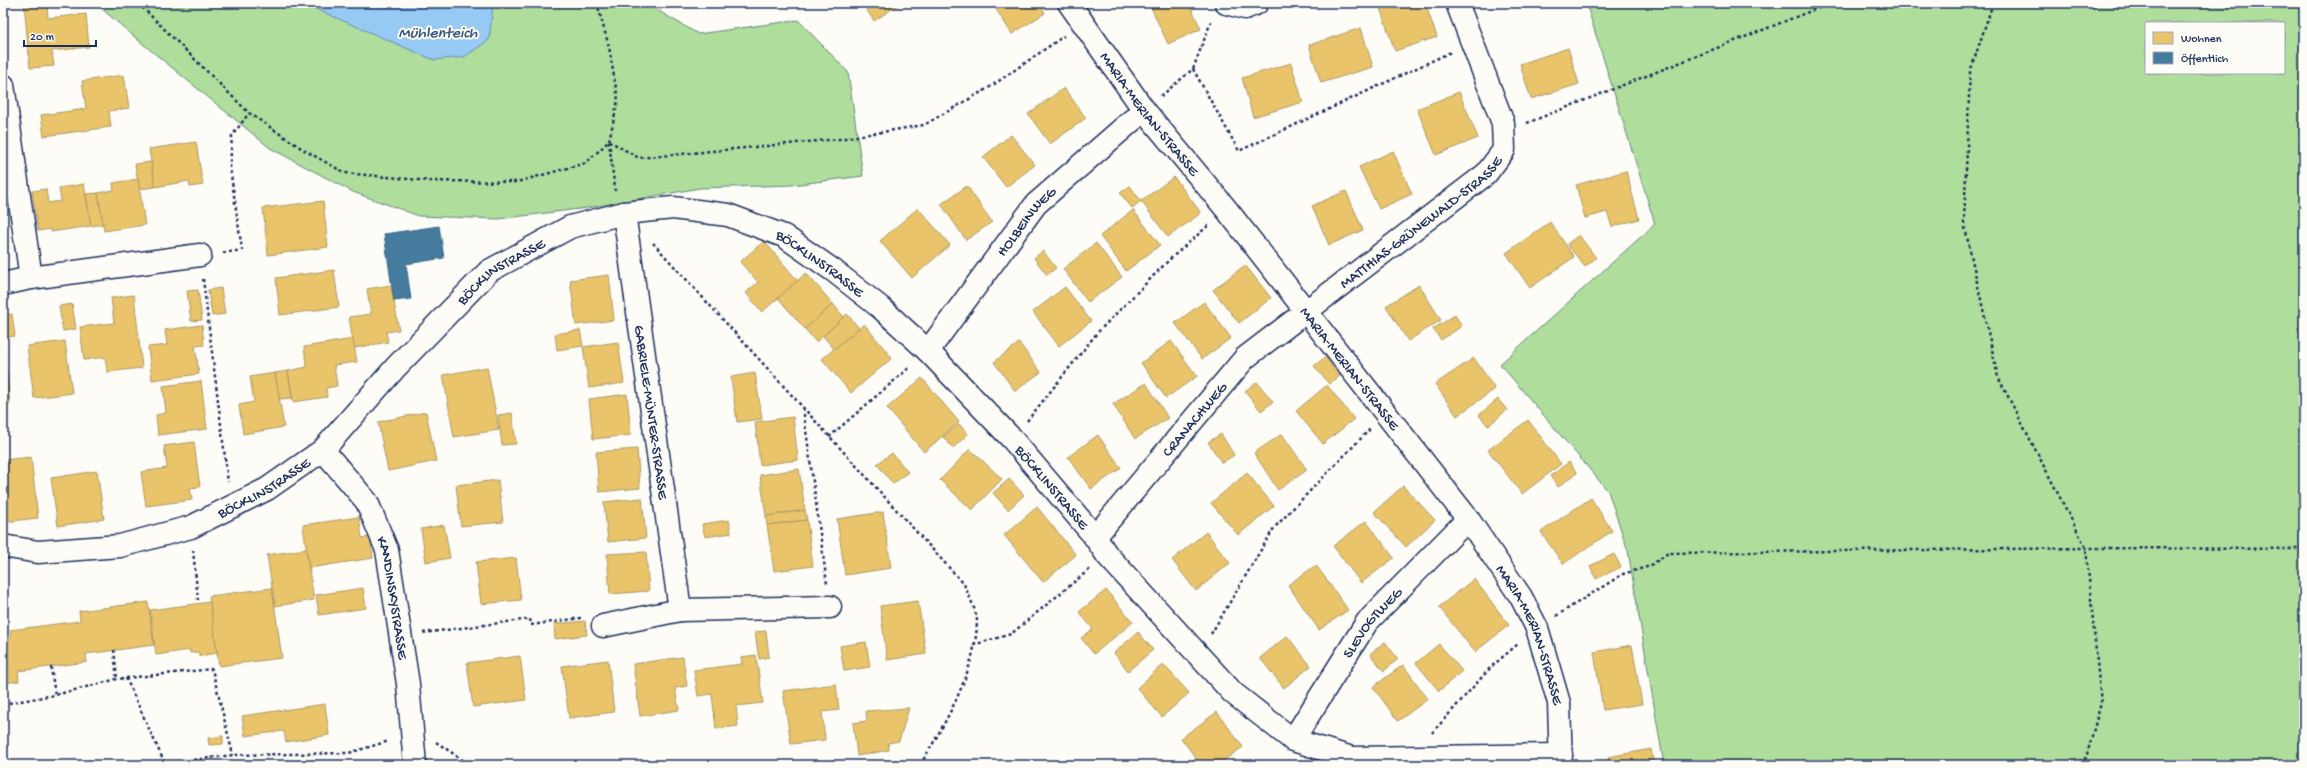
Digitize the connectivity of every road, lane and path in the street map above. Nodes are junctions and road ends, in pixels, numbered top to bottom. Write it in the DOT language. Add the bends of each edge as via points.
graph roads {
  1 [pos="138,3"];
  2 [pos="597,3"];
  3 [pos="1069,3"];
  4 [pos="1257,3"];
  5 [pos="1458,3"];
  6 [pos="1831,3"];
  7 [pos="1993,3"];
  8 [pos="1220,10"];
  9 [pos="1083,22"];
  10 [pos="1473,41"];
  11 [pos="1193,69"];
  12 [pos="3,85"];
  13 [pos="1144,110"];
  14 [pos="250,113"];
  15 [pos="1504,132"];
  16 [pos="609,141"];
  17 [pos="1226,210"];
  18 [pos="624,213"];
  19 [pos="651,241"];
  20 [pos="200,255"];
  21 [pos="31,278"];
  22 [pos="3,284"];
  23 [pos="1304,312"];
  24 [pos="928,351"];
  25 [pos="803,408"];
  26 [pos="1386,413"];
  27 [pos="829,437"];
  28 [pos="1012,439"];
  29 [pos="323,450"];
  30 [pos="231,506"];
  31 [pos="1468,519"];
  32 [pos="191,527"];
  33 [pos="1095,537"];
  34 [pos="3,546"];
  35 [pos="2086,548"];
  36 [pos="2304,549"];
  37 [pos="1107,555"];
  38 [pos="198,600"];
  39 [pos="830,607"];
  40 [pos="680,610"];
  41 [pos="602,626"];
  42 [pos="1537,628"];
  43 [pos="402,636"];
  44 [pos="973,645"];
  45 [pos="114,650"];
  46 [pos="1198,655"];
  47 [pos="51,667"];
  48 [pos="126,678"];
  49 [pos="117,679"];
  50 [pos="56,695"];
  51 [pos="3,704"];
  52 [pos="1293,740"];
  53 [pos="414,741"];
  54 [pos="233,756"];
  55 [pos="1407,758"];
  56 [pos="1561,760"];
  57 [pos="190,761"];
  58 [pos="165,764"];
  59 [pos="152,765"];
  60 [pos="191,765"];
  61 [pos="415,765"];
  62 [pos="470,765"];
  63 [pos="920,765"];
  64 [pos="2070,765"];
  1 -- 14 [label="path"];
  2 -- 16 [label="path" via="609,47 618,100"];
  3 -- 9 [label="street, MARIA-MERIAN-STRASSE"];
  4 -- 8 [label="street" via="1245,8"];
  5 -- 10 [label="street, MATTHIAS-GRÜNEWALD-STRASSE"];
  6 -- 15 [label="path"];
  7 -- 35 [label="path" via="1970,72 1964,223 1998,377"];
  8 -- 11 [label="path"];
  9 -- 13 [label="street, MARIA-MERIAN-STRASSE"];
  9 -- 16 [label="path" via="990,87 924,125 839,140 639,158"];
  10 -- 11 [label="path" via="1239,151"];
  10 -- 15 [label="street, MATTHIAS-GRÜNEWALD-STRASSE" via="1504,123"];
  11 -- 13 [label="path"];
  12 -- 21 [label="street"];
  13 -- 17 [label="street, MARIA-MERIAN-STRASSE"];
  13 -- 24 [label="street, HOLBEINWEG" via="1036,204"];
  14 -- 16 [label="path" via="304,150 345,173 430,181 517,182 586,163"];
  14 -- 20 [label="path" via="232,136 230,168 242,250"];
  15 -- 23 [label="street, MATTHIAS-GRÜNEWALD-STRASSE" via="1504,150 1486,174"];
  16 -- 18 [label="path" via="613,186"];
  17 -- 23 [label="street, MARIA-MERIAN-STRASSE"];
  17 -- 28 [label="path" via="1170,259 1097,333"];
  18 -- 24 [label="street, BÖCKLINSTRASSE" via="673,208 728,215 784,236 881,308"];
  18 -- 29 [label="street, BÖCKLINSTRASSE" via="570,227 489,271 396,367"];
  18 -- 40 [label="street, GABRIELE-MÜNTER-STRASSE"];
  19 -- 25 [label="path"];
  20 -- 21 [label="street"];
  20 -- 30 [label="path"];
  21 -- 22 [label="street"];
  23 -- 26 [label="street, MARIA-MERIAN-STRASSE"];
  23 -- 33 [label="street, CRANACHWEG" via="1246,358"];
  24 -- 27 [label="path"];
  24 -- 28 [label="street, BÖCKLINSTRASSE"];
  25 -- 27 [label="path"];
  25 -- 39 [label="path"];
  26 -- 31 [label="street, MARIA-MERIAN-STRASSE"];
  26 -- 46 [label="path" via="1274,528"];
  27 -- 44 [label="path" via="964,584 977,620"];
  28 -- 33 [label="street, BÖCKLINSTRASSE"];
  29 -- 30 [label="street, BÖCKLINSTRASSE" via="267,488"];
  29 -- 43 [label="street, KANDINSKYSTRASSE" via="367,502 387,550"];
  30 -- 32 [label="street, BÖCKLINSTRASSE"];
  31 -- 42 [label="street, MARIA-MERIAN-STRASSE" via="1521,597"];
  31 -- 52 [label="street, SLEVOGTWEG" via="1367,622"];
  32 -- 34 [label="street, BÖCKLINSTRASSE" via="120,546 38,552"];
  32 -- 38 [label="path"];
  33 -- 37 [label="street, BÖCKLINSTRASSE"];
  35 -- 36 [label="path"];
  35 -- 42 [label="path" via="1668,554 1650,566 1623,574"];
  35 -- 64 [label="path" via="2101,703 2086,758"];
  37 -- 44 [label="path" via="1011,634"];
  37 -- 46 [label="street, BÖCKLINSTRASSE"];
  39 -- 40 [label="street"];
  40 -- 41 [label="street"];
  41 -- 43 [label="path" via="601,616 531,625 530,619"];
  42 -- 55 [label="path" via="1491,667 1451,714"];
  42 -- 56 [label="street, MARIA-MERIAN-STRASSE" via="1559,703"];
  43 -- 53 [label="street, KANDINSKYSTRASSE"];
  44 -- 63 [label="path" via="968,667 946,722"];
  45 -- 49 [label="path"];
  46 -- 52 [label="street, BÖCKLINSTRASSE" via="1233,694"];
  47 -- 50 [label="path"];
  48 -- 49 [label="path"];
  48 -- 54 [label="path" via="212,669"];
  48 -- 58 [label="path"];
  49 -- 50 [label="path"];
  50 -- 51 [label="path"];
  52 -- 55 [label="street, BÖCKLINSTRASSE" via="1352,758"];
  53 -- 54 [label="path" via="395,740 349,753"];
  53 -- 61 [label="street, KANDINSKYSTRASSE"];
  53 -- 62 [label="path" via="438,742"];
  54 -- 57 [label="path"];
  55 -- 56 [label="street, BÖCKLINSTRASSE"];
  57 -- 58 [label="path"];
  57 -- 60 [label="path"];
  58 -- 59 [label="path"];
}
